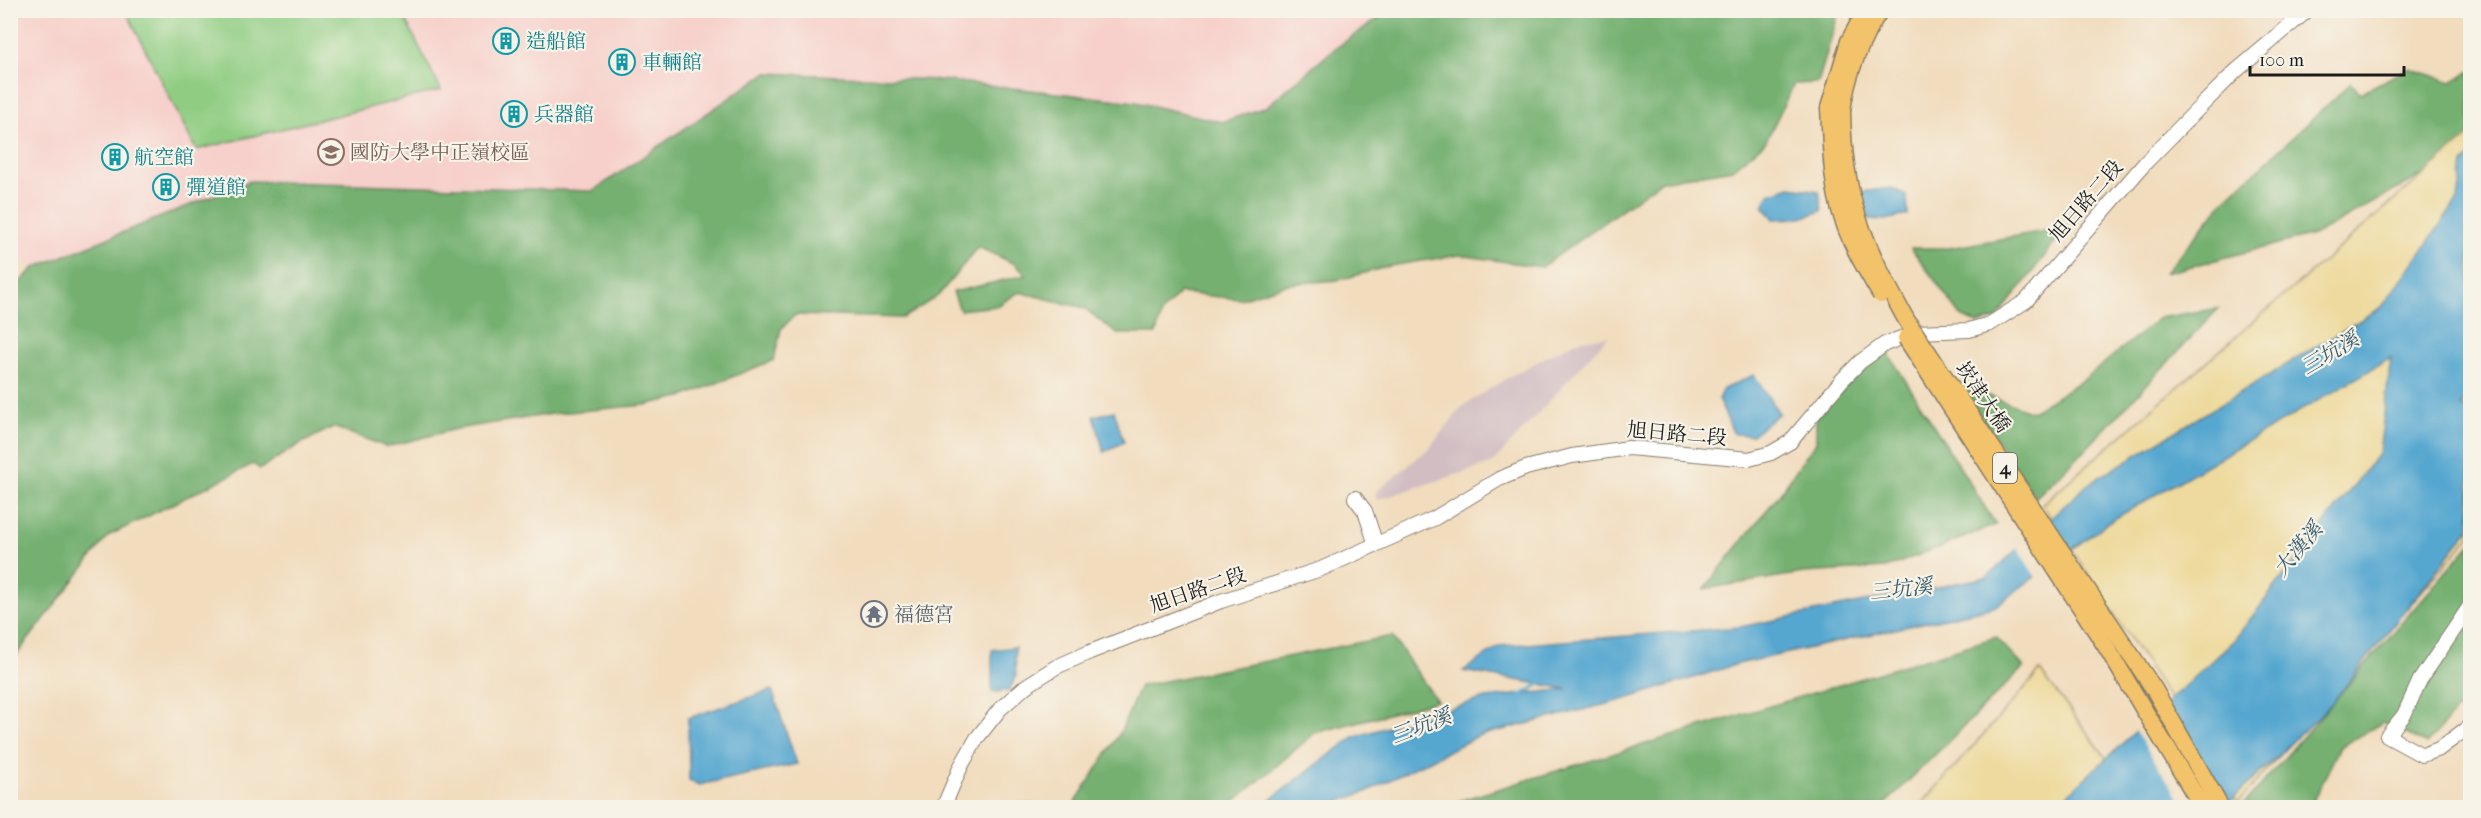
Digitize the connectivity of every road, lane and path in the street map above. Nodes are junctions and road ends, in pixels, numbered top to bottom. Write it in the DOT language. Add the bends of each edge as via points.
graph roads {
  1 [pos="1866,10"];
  2 [pos="1880,10"];
  3 [pos="2308,10"];
  4 [pos="1836,109"];
  5 [pos="1355,498"];
  6 [pos="1376,545"];
  7 [pos="2470,606"];
  8 [pos="2470,726"];
  9 [pos="943,807"];
  10 [pos="2204,807"];
  11 [pos="2221,807"];
  1 -- 4 [label="main road, 4" via="1849,41"];
  2 -- 4 [label="main road, 4"];
  3 -- 6 [label="street, 旭日路二段" via="2236,71 2169,138 2026,301 1990,324 1969,330 1917,332 1885,344 1842,380 1790,442 1771,453 1749,459 1629,448 1572,456 1499,479 1435,518"];
  4 -- 10 [label="main road, 崁津大橋 / 4, bridge" via="1833,176 1852,244 1909,344 2107,648"];
  4 -- 11 [label="main road, 崁津大橋 / 4, bridge" via="1846,177 1860,230 1907,321 2154,689"];
  5 -- 6 [label="street" via="1365,512"];
  6 -- 9 [label="street, 旭日路二段" via="1289,581 1188,613 1056,668 1026,686 1000,709 977,738"];
  7 -- 8 [label="street" via="2420,680 2404,715 2387,736 2422,755 2439,749"];
}
